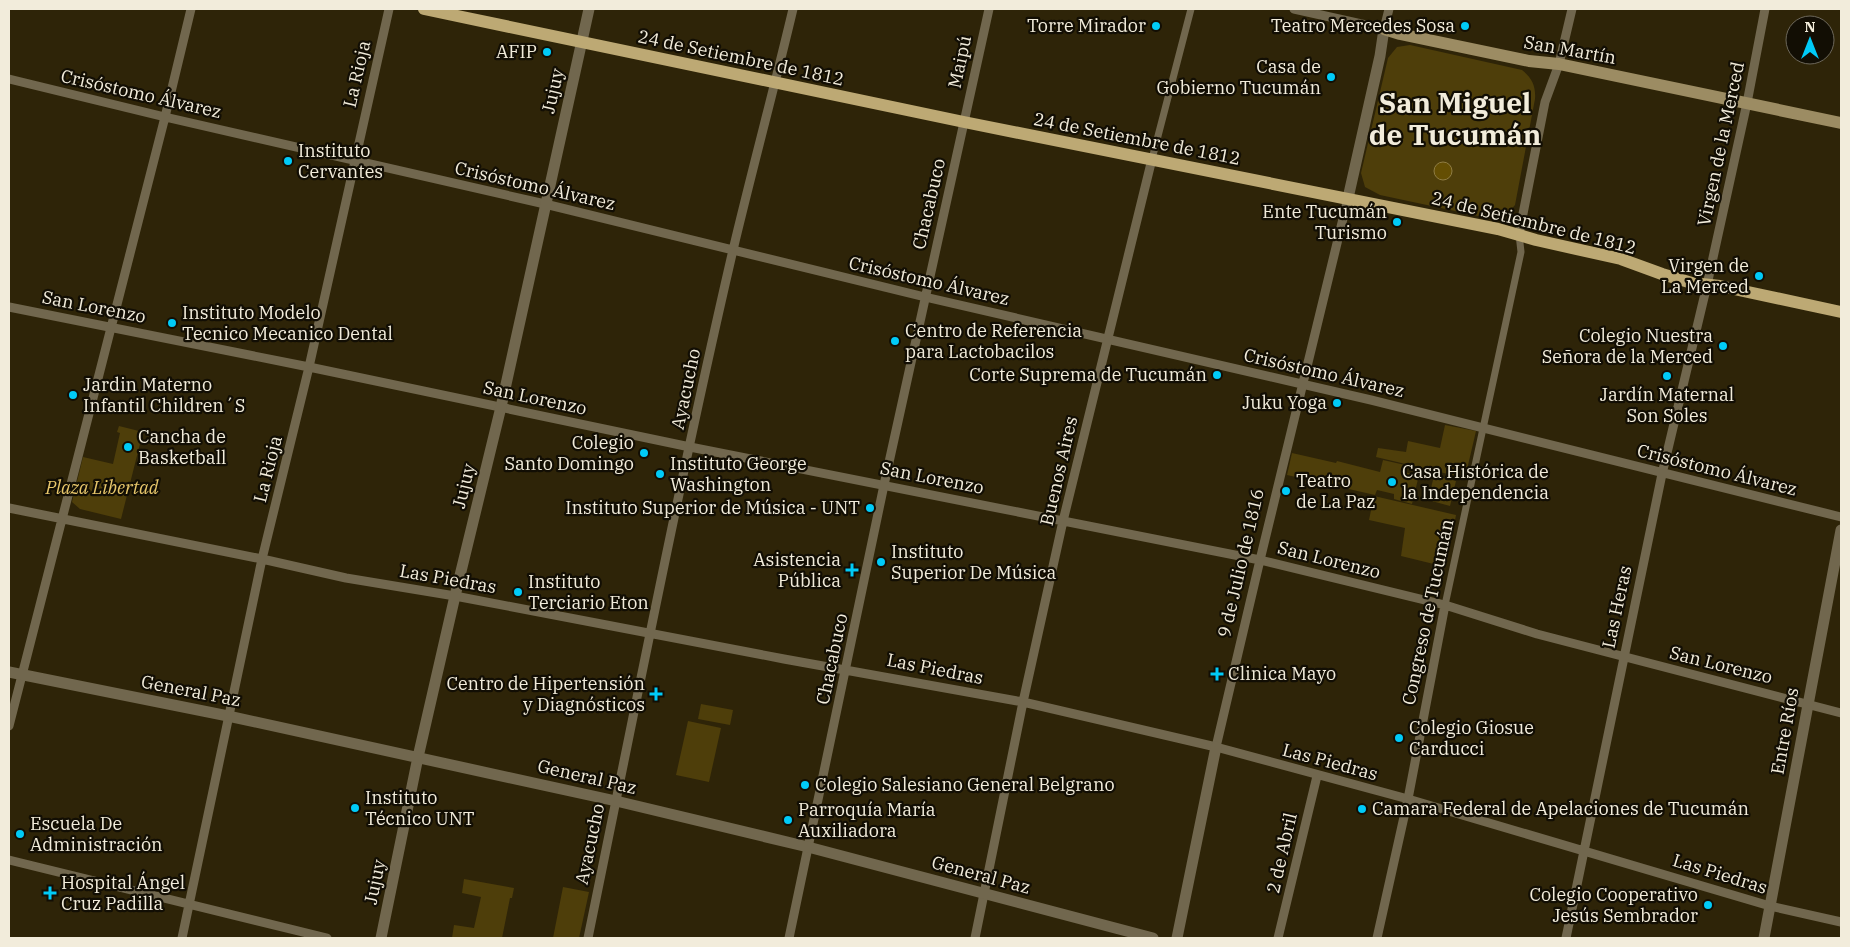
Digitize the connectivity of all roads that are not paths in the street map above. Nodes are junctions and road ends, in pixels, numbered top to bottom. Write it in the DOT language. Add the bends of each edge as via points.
graph roads {
  1 [pos="191,9"];
  2 [pos="389,9"];
  3 [pos="424,9"];
  4 [pos="589,9"];
  5 [pos="793,9"];
  6 [pos="989,9"];
  7 [pos="1191,9"];
  8 [pos="1294,9"];
  9 [pos="1389,9"];
  10 [pos="1572,9"];
  11 [pos="1765,9"];
  12 [pos="1384,29"];
  13 [pos="582,42"];
  14 [pos="1559,64"];
  15 [pos="9,79"];
  16 [pos="776,83"];
  17 [pos="1747,103"];
  18 [pos="165,117"];
  19 [pos="964,122"];
  20 [pos="1841,123"];
  21 [pos="1152,159"];
  22 [pos="354,161"];
  23 [pos="1348,198"];
  24 [pos="545,204"];
  25 [pos="1518,234"];
  26 [pos="734,250"];
  27 [pos="1707,285"];
  28 [pos="925,297"];
  29 [pos="9,307"];
  30 [pos="1841,312"];
  31 [pos="111,327"];
  32 [pos="1107,339"];
  33 [pos="309,367"];
  34 [pos="1303,384"];
  35 [pos="501,407"];
  36 [pos="1483,427"];
  37 [pos="690,447"];
  38 [pos="1662,474"];
  39 [pos="884,486"];
  40 [pos="9,508"];
  41 [pos="1841,517"];
  42 [pos="62,518"];
  43 [pos="1063,521"];
  44 [pos="1841,530"];
  45 [pos="262,560"];
  46 [pos="1260,560"];
  47 [pos="455,596"];
  48 [pos="1445,606"];
  49 [pos="649,634"];
  50 [pos="1624,657"];
  51 [pos="846,669"];
  52 [pos="9,672"];
  53 [pos="22,675"];
  54 [pos="1023,702"];
  55 [pos="1807,704"];
  56 [pos="1841,713"];
  57 [pos="228,716"];
  58 [pos="9,726"];
  59 [pos="1216,747"];
  60 [pos="418,757"];
  61 [pos="1317,776"];
  62 [pos="1408,799"];
  63 [pos="616,801"];
  64 [pos="808,847"];
  65 [pos="1584,850"];
  66 [pos="9,860"];
  67 [pos="985,894"];
  68 [pos="190,904"];
  69 [pos="1770,906"];
  70 [pos="1841,922"];
  71 [pos="182,938"];
  72 [pos="327,938"];
  73 [pos="381,938"];
  74 [pos="588,938"];
  75 [pos="789,938"];
  76 [pos="975,938"];
  77 [pos="1153,938"];
  78 [pos="1177,938"];
  79 [pos="1278,938"];
  80 [pos="1377,938"];
  81 [pos="1566,938"];
  82 [pos="1764,938"];
  1 -- 18 [label="street"];
  2 -- 22 [label="street, La Rioja"];
  3 -- 13 [label="main road, 24 de Setiembre de 1812"];
  4 -- 13 [label="street, Jujuy"];
  5 -- 16 [label="street, Ayacucho"];
  6 -- 19 [label="street, Maipú"];
  7 -- 21 [label="street"];
  8 -- 12 [label="street, San Martín"];
  9 -- 12 [label="street"];
  10 -- 14 [label="street"];
  11 -- 17 [label="street, Virgen de la Merced"];
  12 -- 14 [label="main road, San Martín" via="1510,57"];
  12 -- 23 [label="street"];
  13 -- 16 [label="main road, 24 de Setiembre de 1812"];
  13 -- 24 [label="street, Jujuy"];
  14 -- 17 [label="main road, San Martín"];
  14 -- 25 [label="street" via="1545,102"];
  15 -- 18 [label="street, Crisóstomo Álvarez"];
  16 -- 19 [label="main road, 24 de Setiembre de 1812"];
  16 -- 26 [label="street, Ayacucho"];
  17 -- 20 [label="main road, San Martín"];
  17 -- 27 [label="street, Virgen de la Merced"];
  18 -- 22 [label="street, Crisóstomo Álvarez"];
  18 -- 31 [label="street"];
  19 -- 21 [label="main road, 24 de Setiembre de 1812"];
  19 -- 28 [label="street, Chacabuco"];
  21 -- 23 [label="main road, 24 de Setiembre de 1812"];
  21 -- 32 [label="street, Buenos Aires"];
  22 -- 24 [label="street, Crisóstomo Álvarez"];
  22 -- 33 [label="street, La Rioja"];
  23 -- 25 [label="main road, 24 de Setiembre de 1812"];
  23 -- 34 [label="street, 9 de Julio de 1816"];
  24 -- 26 [label="street, Crisóstomo Álvarez"];
  24 -- 35 [label="street, Jujuy"];
  25 -- 27 [label="main road, 24 de Setiembre de 1812" via="1621,259"];
  25 -- 36 [label="street, Congreso de Tucumán" via="1521,252"];
  26 -- 28 [label="street, Crisóstomo Álvarez"];
  26 -- 37 [label="street, Ayacucho"];
  27 -- 30 [label="main road, 24 de Setiembre de 1812"];
  27 -- 38 [label="street, Las Heras"];
  28 -- 32 [label="street, Crisóstomo Álvarez"];
  28 -- 39 [label="street, Chacabuco"];
  29 -- 31 [label="street, San Lorenzo"];
  31 -- 33 [label="street, San Lorenzo"];
  31 -- 42 [label="street"];
  32 -- 34 [label="street, Crisóstomo Álvarez"];
  32 -- 43 [label="street, Buenos Aires"];
  33 -- 35 [label="street, San Lorenzo"];
  33 -- 45 [label="street, La Rioja"];
  34 -- 36 [label="street, Crisóstomo Álvarez"];
  34 -- 46 [label="street, 9 de Julio de 1816"];
  35 -- 37 [label="street, San Lorenzo"];
  35 -- 47 [label="street, Jujuy"];
  36 -- 38 [label="street, Crisóstomo Álvarez"];
  36 -- 48 [label="street, Congreso de Tucumán"];
  37 -- 39 [label="street, San Lorenzo"];
  37 -- 49 [label="street, Ayacucho"];
  38 -- 41 [label="street, Crisóstomo Álvarez"];
  38 -- 50 [label="street, Las Heras"];
  39 -- 43 [label="street, San Lorenzo"];
  39 -- 51 [label="street, Chacabuco"];
  40 -- 42 [label="street, Las Piedras"];
  42 -- 45 [label="street, Las Piedras"];
  42 -- 53 [label="street"];
  43 -- 46 [label="street, San Lorenzo"];
  43 -- 54 [label="street, Buenos Aires"];
  44 -- 55 [label="street, Entre Ríos"];
  45 -- 47 [label="street, Las Piedras"];
  45 -- 57 [label="street, La Rioja"];
  46 -- 48 [label="street, San Lorenzo"];
  46 -- 59 [label="street, 9 de Julio de 1816"];
  47 -- 49 [label="street, Las Piedras"];
  47 -- 60 [label="street, Jujuy"];
  48 -- 50 [label="street, San Lorenzo"];
  48 -- 62 [label="street, Congreso de Tucumán"];
  49 -- 51 [label="street, Las Piedras"];
  49 -- 63 [label="street, Ayacucho"];
  50 -- 55 [label="street, San Lorenzo"];
  50 -- 65 [label="street, Las Heras"];
  51 -- 54 [label="street, Las Piedras"];
  51 -- 64 [label="street, Chacabuco"];
  52 -- 53 [label="street, General Paz"];
  53 -- 57 [label="street, General Paz"];
  53 -- 58 [label="street"];
  54 -- 59 [label="street, Las Piedras"];
  54 -- 67 [label="street, Buenos Aires"];
  55 -- 56 [label="street, San Lorenzo"];
  55 -- 69 [label="street, Entre Ríos"];
  57 -- 60 [label="street, General Paz"];
  57 -- 68 [label="street, La Rioja"];
  59 -- 61 [label="street, Las Piedras"];
  59 -- 78 [label="street, 9 de Julio de 1816"];
  60 -- 63 [label="street, General Paz"];
  60 -- 73 [label="street, Jujuy"];
  61 -- 62 [label="street, Las Piedras"];
  61 -- 79 [label="street, 2 de Abril"];
  62 -- 65 [label="street, Las Piedras"];
  62 -- 80 [label="street, Congreso de Tucumán"];
  63 -- 64 [label="street, General Paz"];
  63 -- 74 [label="street, Ayacucho"];
  64 -- 67 [label="street, General Paz"];
  64 -- 75 [label="street, Chacabuco"];
  65 -- 69 [label="street, Las Piedras"];
  65 -- 81 [label="street, Las Heras"];
  66 -- 68 [label="street"];
  67 -- 76 [label="street, Buenos Aires"];
  67 -- 77 [label="street, General Paz"];
  68 -- 71 [label="street, La Rioja"];
  68 -- 72 [label="street"];
  69 -- 70 [label="street, Las Piedras"];
  69 -- 82 [label="street, Entre Ríos"];
}
